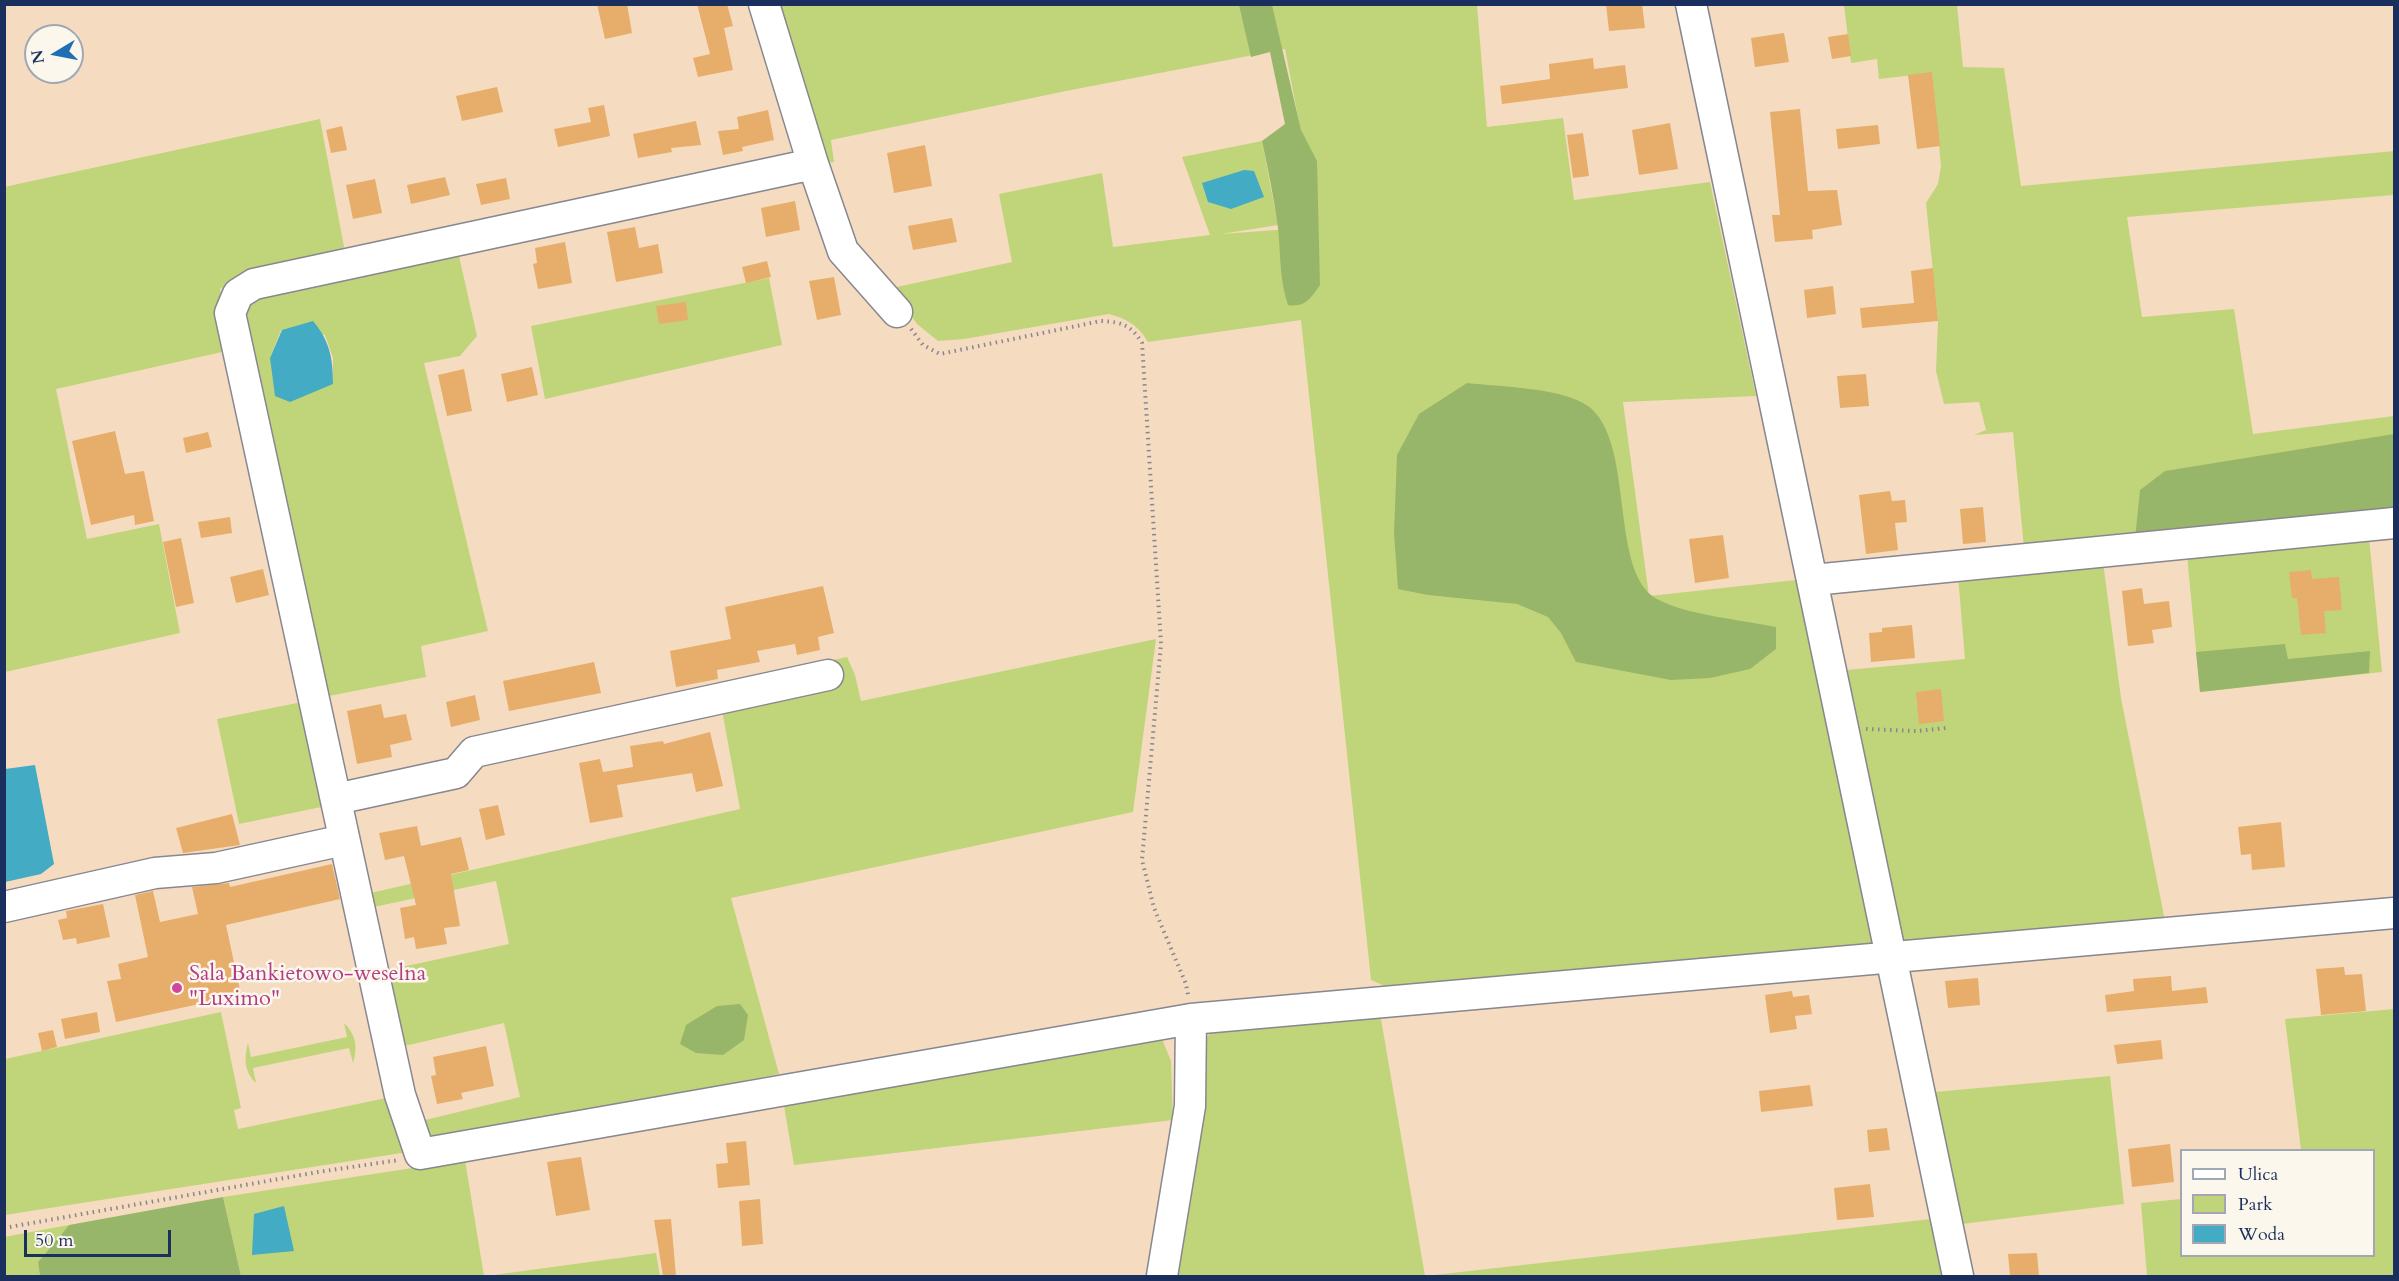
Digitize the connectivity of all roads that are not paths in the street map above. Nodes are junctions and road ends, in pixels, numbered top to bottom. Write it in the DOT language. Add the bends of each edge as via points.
graph roads {
  1 [pos="764,4"];
  2 [pos="1691,4"];
  3 [pos="813,164"];
  4 [pos="897,312"];
  5 [pos="2394,523"];
  6 [pos="1813,580"];
  7 [pos="828,675"];
  8 [pos="336,799"];
  9 [pos="344,840"];
  10 [pos="4,907"];
  11 [pos="2394,914"];
  12 [pos="1892,957"];
  13 [pos="1191,1019"];
  14 [pos="1162,1276"];
  15 [pos="1958,1276"];
  1 -- 3 [label="street"];
  2 -- 6 [label="street"];
  3 -- 4 [label="street" via="843,251"];
  3 -- 8 [label="street" via="254,284 238,294 230,313"];
  5 -- 6 [label="street"];
  6 -- 12 [label="street"];
  7 -- 8 [label="street" via="474,752 456,773"];
  8 -- 9 [label="street"];
  9 -- 10 [label="street" via="216,868 155,873"];
  9 -- 13 [label="street" via="400,1095 420,1154"];
  11 -- 12 [label="street"];
  12 -- 13 [label="street"];
  12 -- 15 [label="street"];
  13 -- 14 [label="street" via="1190,1106"];
}
